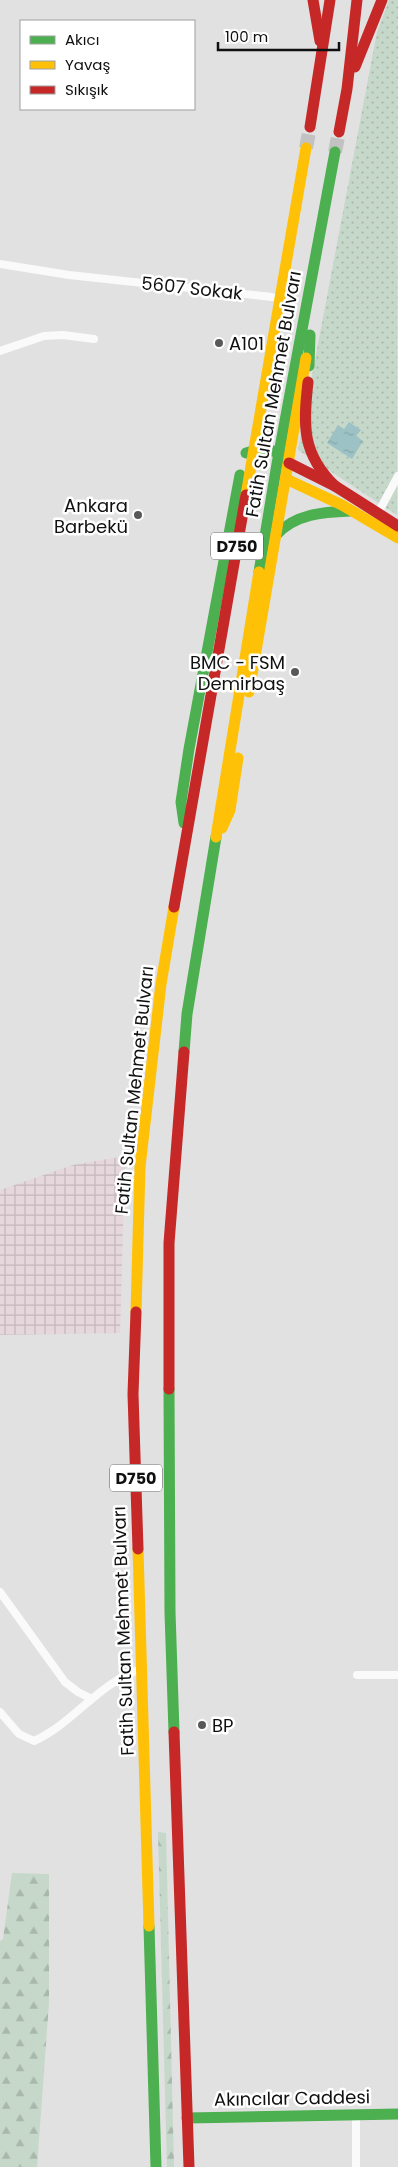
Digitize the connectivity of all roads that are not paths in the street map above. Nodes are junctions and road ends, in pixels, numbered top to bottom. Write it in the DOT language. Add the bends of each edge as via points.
graph roads {
  1 [pos="313,0"];
  2 [pos="330,0"];
  3 [pos="357,0"];
  4 [pos="382,0"];
  5 [pos="322,56"];
  6 [pos="347,89"];
  7 [pos="310,127"];
  8 [pos="339,132"];
  9 [pos="306,148"];
  10 [pos="335,152"];
  11 [pos="298,196"];
  12 [pos="327,200"];
  13 [pos="0,264"];
  14 [pos="272,297"];
  15 [pos="310,335"];
  16 [pos="94,339"];
  17 [pos="0,351"];
  18 [pos="251,415"];
  19 [pos="296,424"];
  20 [pos="244,454"];
  21 [pos="289,463"];
  22 [pos="241,470"];
  23 [pos="398,476"];
  24 [pos="286,479"];
  25 [pos="335,486"];
  26 [pos="351,511"];
  27 [pos="232,513"];
  28 [pos="378,513"];
  29 [pos="398,526"];
  30 [pos="277,530"];
  31 [pos="398,538"];
  32 [pos="186,839"];
  33 [pos="214,844"];
  34 [pos="0,1592"];
  35 [pos="141,1669"];
  36 [pos="357,1674"];
  37 [pos="398,1675"];
  38 [pos="90,1698"];
  39 [pos="0,1712"];
  40 [pos="398,2114"];
  41 [pos="356,2115"];
  42 [pos="187,2118"];
  43 [pos="156,2167"];
  44 [pos="189,2167"];
  45 [pos="356,2167"];
  1 -- 5 [label="main road"];
  2 -- 5 [label="main road"];
  3 -- 6 [label="main road"];
  4 -- 6 [label="main road"];
  5 -- 7 [label="main road"];
  6 -- 8 [label="main road"];
  9 -- 11 [label="main road, Fatih Sultan Mehmet Bulvarı / D750"];
  10 -- 12 [label="main road, Fatih Sultan Mehmet Bulvarı / D750"];
  11 -- 14 [label="main road" via="285,220"];
  11 -- 32 [label="main road, Fatih Sultan Mehmet Bulvarı / D750"];
  12 -- 15 [label="main road" via="330,228"];
  12 -- 33 [label="main road, Fatih Sultan Mehmet Bulvarı / D750" via="277,464"];
  13 -- 14 [label="street, 5607 Sokak"];
  14 -- 18 [label="main road"];
  15 -- 19 [label="main road"];
  15 -- 25 [label="main road" via="304,418 306,432 317,467"];
  16 -- 17 [label="street" via="44,336"];
  18 -- 19 [label="main road" via="258,428 269,434 284,433"];
  18 -- 20 [label="main road"];
  19 -- 21 [label="main road"];
  20 -- 21 [label="main road" via="262,447 269,448 276,450"];
  20 -- 22 [label="main road"];
  21 -- 24 [label="main road"];
  21 -- 25 [label="main road"];
  22 -- 24 [label="main road" via="252,484 265,488"];
  22 -- 27 [label="main road"];
  23 -- 28 [label="street"];
  24 -- 26 [label="main road"];
  24 -- 30 [label="main road"];
  25 -- 28 [label="main road"];
  26 -- 30 [label="main road" via="331,512 292,522"];
  26 -- 31 [label="main road"];
  27 -- 30 [label="main road" via="241,506 257,503 271,510"];
  27 -- 32 [label="main road" via="181,802"];
  28 -- 29 [label="main road"];
  30 -- 33 [label="main road" via="230,810"];
  32 -- 35 [label="main road, Fatih Sultan Mehmet Bulvarı / D750" via="161,984 140,1167 133,1394"];
  33 -- 42 [label="main road, Fatih Sultan Mehmet Bulvarı" via="187,1014 169,1243 170,1612"];
  34 -- 38 [label="street" via="65,1682"];
  35 -- 38 [label="street" via="124,1674"];
  35 -- 43 [label="main road, Fatih Sultan Mehmet Bulvarı / D750"];
  36 -- 37 [label="street"];
  38 -- 39 [label="street" via="46,1736 34,1741 19,1734"];
  40 -- 41 [label="main road, Akıncılar Caddesi"];
  41 -- 42 [label="main road, Akıncılar Caddesi"];
  41 -- 45 [label="street"];
  42 -- 44 [label="main road, Fatih Sultan Mehmet Bulvarı"];
}
